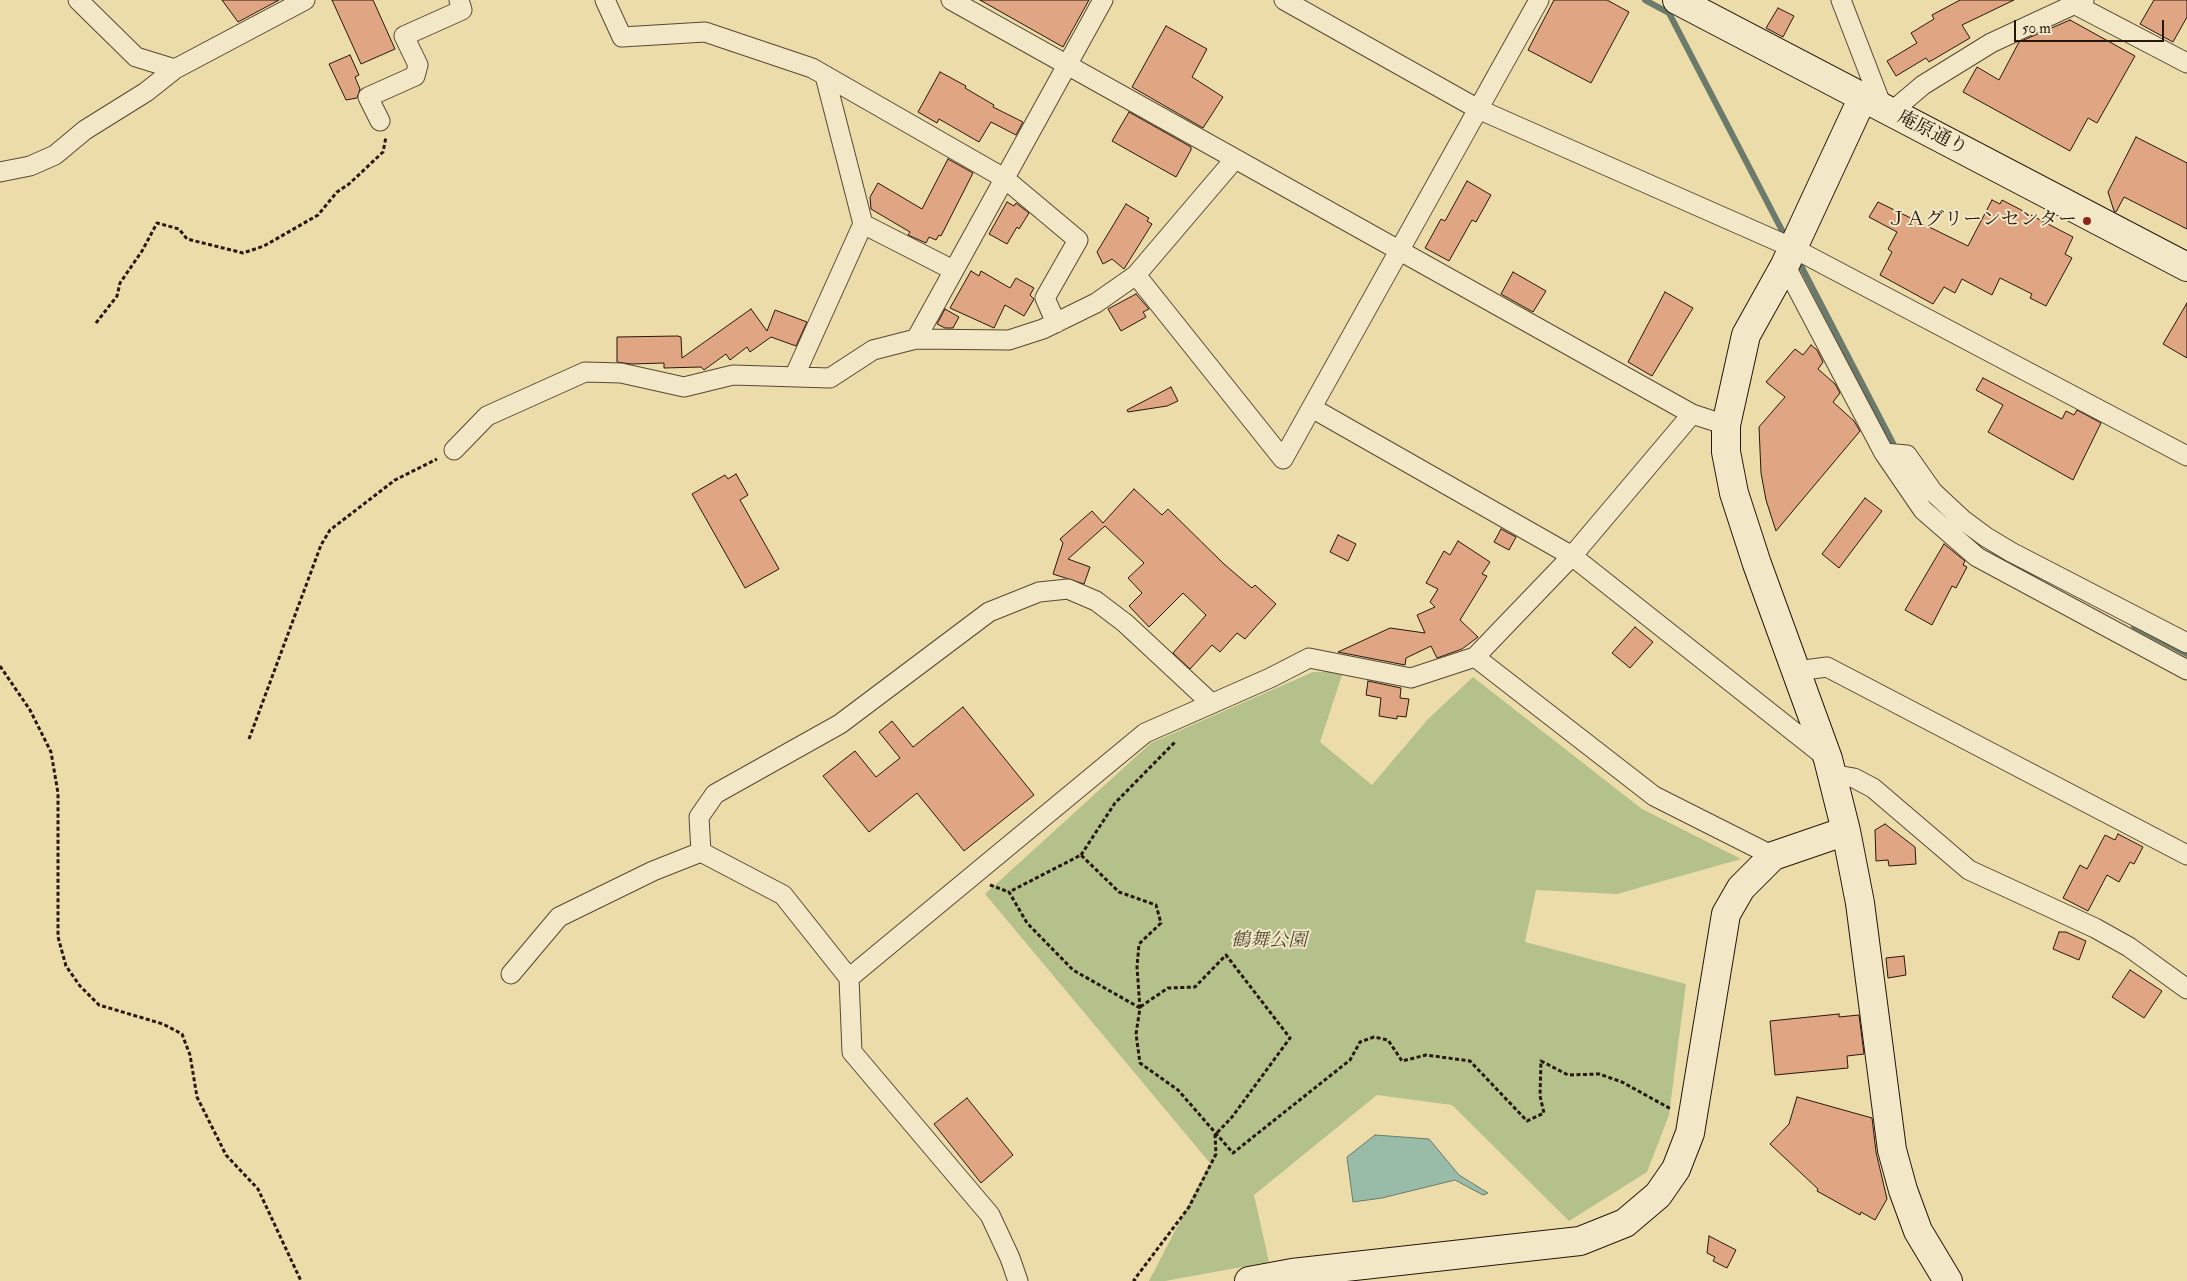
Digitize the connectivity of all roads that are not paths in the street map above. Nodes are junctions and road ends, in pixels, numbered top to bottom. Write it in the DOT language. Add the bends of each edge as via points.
graph roads {
  1 [pos="78,0"];
  2 [pos="305,0"];
  3 [pos="458,0"];
  4 [pos="605,0"];
  5 [pos="951,0"];
  6 [pos="1103,0"];
  7 [pos="1284,0"];
  8 [pos="1539,0"];
  9 [pos="1677,0"];
  10 [pos="1841,0"];
  11 [pos="2079,2"];
  12 [pos="2187,63"];
  13 [pos="1066,65"];
  14 [pos="175,69"];
  15 [pos="825,76"];
  16 [pos="1879,106"];
  17 [pos="1478,109"];
  18 [pos="380,121"];
  19 [pos="1234,160"];
  20 [pos="0,172"];
  21 [pos="1004,178"];
  22 [pos="863,224"];
  23 [pos="1399,251"];
  24 [pos="1789,256"];
  25 [pos="2187,267"];
  26 [pos="953,270"];
  27 [pos="1136,275"];
  28 [pos="1056,323"];
  29 [pos="916,340"];
  30 [pos="794,377"];
  31 [pos="1312,408"];
  32 [pos="1692,414"];
  33 [pos="1726,425"];
  34 [pos="454,450"];
  35 [pos="1884,454"];
  36 [pos="2187,456"];
  37 [pos="1572,556"];
  38 [pos="2187,643"];
  39 [pos="1476,657"];
  40 [pos="2187,670"];
  41 [pos="1797,671"];
  42 [pos="1211,703"];
  43 [pos="1829,767"];
  44 [pos="1846,831"];
  45 [pos="701,852"];
  46 [pos="2187,855"];
  47 [pos="1773,856"];
  48 [pos="511,974"];
  49 [pos="849,978"];
  50 [pos="2187,989"];
  51 [pos="1018,1281"];
  52 [pos="1249,1281"];
  53 [pos="1948,1281"];
  1 -- 14 [label="street" via="136,57"];
  2 -- 14 [label="street"];
  3 -- 18 [label="street" via="462,10 404,36 418,65 416,76 368,97"];
  4 -- 15 [label="street" via="622,37 705,32 812,68"];
  5 -- 13 [label="street"];
  6 -- 13 [label="street"];
  7 -- 17 [label="street"];
  8 -- 17 [label="street"];
  9 -- 16 [label="street, 庵原通り"];
  10 -- 16 [label="street"];
  11 -- 12 [label="street"];
  11 -- 16 [label="street" via="1991,43 1923,85"];
  13 -- 19 [label="street"];
  13 -- 21 [label="street"];
  14 -- 20 [label="street" via="55,154 30,166"];
  15 -- 21 [label="street"];
  15 -- 22 [label="street"];
  16 -- 24 [label="street"];
  16 -- 25 [label="street, 庵原通り"];
  17 -- 23 [label="street"];
  17 -- 24 [label="street"];
  19 -- 23 [label="street"];
  19 -- 27 [label="street"];
  21 -- 26 [label="street"];
  21 -- 28 [label="street" via="1078,240 1045,298"];
  22 -- 26 [label="street"];
  22 -- 30 [label="street"];
  23 -- 31 [label="street"];
  23 -- 32 [label="street"];
  24 -- 33 [label="street" via="1746,335"];
  24 -- 35 [label="street"];
  24 -- 36 [label="street"];
  26 -- 29 [label="street"];
  27 -- 28 [label="street" via="1096,303"];
  27 -- 31 [label="street" via="1283,459"];
  28 -- 29 [label="street" via="1009,340"];
  29 -- 30 [label="street" via="872,350 830,378"];
  30 -- 34 [label="street" via="733,375 684,386 621,373 585,372 487,416"];
  31 -- 37 [label="street"];
  32 -- 33 [label="street"];
  32 -- 37 [label="street"];
  33 -- 41 [label="street" via="1726,452 1734,493"];
  35 -- 38 [label="street" via="1907,455 1934,492 1986,537"];
  35 -- 40 [label="street" via="1923,510 1977,558"];
  37 -- 39 [label="street"];
  37 -- 43 [label="street"];
  39 -- 42 [label="street" via="1412,678 1309,658"];
  39 -- 47 [label="street" via="1654,796"];
  41 -- 43 [label="street"];
  41 -- 46 [label="street" via="1827,667"];
  42 -- 45 [label="street" via="1125,623 1096,601 1068,589 1039,592 989,612 840,724 715,794 699,817"];
  42 -- 49 [label="street" via="1145,733"];
  43 -- 44 [label="street"];
  43 -- 50 [label="street" via="1873,788 1969,870 2095,928 2129,947"];
  44 -- 47 [label="street"];
  44 -- 53 [label="street" via="1860,903 1892,1150 1918,1231"];
  45 -- 48 [label="street" via="653,871 559,917"];
  45 -- 49 [label="street" via="783,895"];
  47 -- 52 [label="street" via="1741,888 1726,914 1690,1133 1676,1169 1658,1195 1625,1223 1580,1241 1292,1273"];
  49 -- 51 [label="street" via="852,1052 990,1214"];
}
